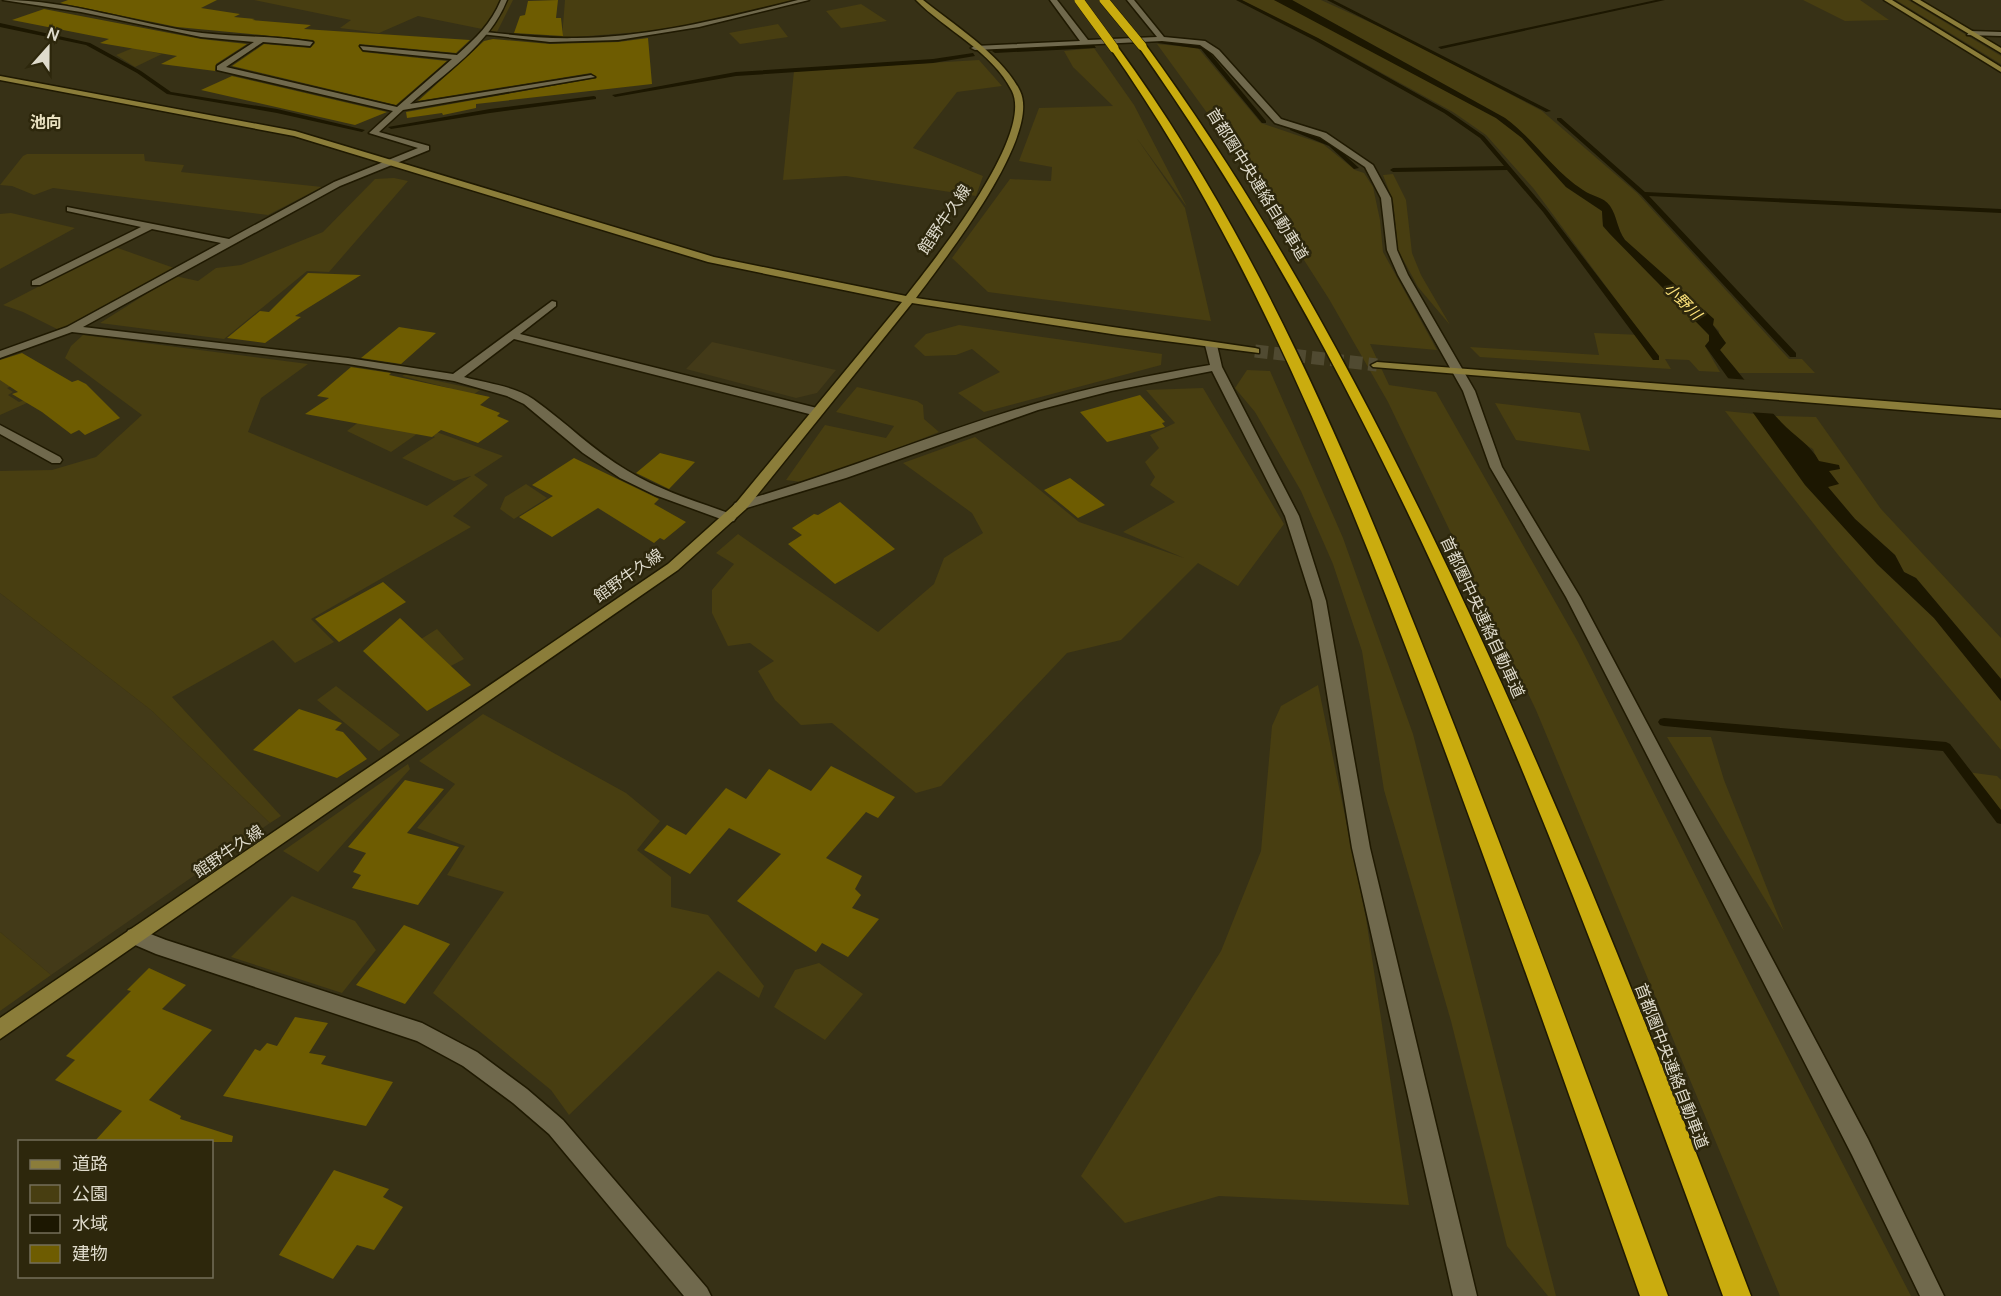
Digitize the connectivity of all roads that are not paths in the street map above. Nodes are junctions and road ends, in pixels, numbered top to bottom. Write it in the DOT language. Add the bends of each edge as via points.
graph roads {
  1 [pos="6,0"];
  2 [pos="504,0"];
  3 [pos="806,0"];
  4 [pos="919,0"];
  5 [pos="1053,0"];
  6 [pos="1079,0"];
  7 [pos="1104,0"];
  8 [pos="1130,0"];
  9 [pos="1887,0"];
  10 [pos="1914,0"];
  11 [pos="1970,33"];
  12 [pos="2001,33"];
  13 [pos="485,34"];
  14 [pos="1162,39"];
  15 [pos="261,40"];
  16 [pos="1085,42"];
  17 [pos="310,44"];
  18 [pos="363,48"];
  19 [pos="975,48"];
  20 [pos="2001,51"];
  21 [pos="458,57"];
  22 [pos="2001,70"];
  23 [pos="591,77"];
  24 [pos="0,78"];
  25 [pos="397,109"];
  26 [pos="394,162"];
  27 [pos="70,209"];
  28 [pos="152,225"];
  29 [pos="230,242"];
  30 [pos="36,283"];
  31 [pos="910,300"];
  32 [pos="552,304"];
  33 [pos="71,329"];
  34 [pos="513,335"];
  35 [pos="1210,345"];
  36 [pos="1255,351"];
  37 [pos="0,355"];
  38 [pos="1377,366"];
  39 [pos="1216,367"];
  40 [pos="1459,373"];
  41 [pos="455,378"];
  42 [pos="818,412"];
  43 [pos="2001,414"];
  44 [pos="0,429"];
  45 [pos="56,460"];
  46 [pos="740,506"];
  47 [pos="729,518"];
  48 [pos="135,936"];
  49 [pos="0,1029"];
  50 [pos="699,1296"];
  51 [pos="1465,1296"];
  52 [pos="1654,1296"];
  53 [pos="1737,1296"];
  54 [pos="1932,1296"];
  1 -- 15 [label="street" via="81,10 201,35"];
  2 -- 13 [label="street" via="498,18"];
  3 -- 13 [label="street" via="697,27 616,38 570,41"];
  4 -- 19 [label="main road, 館野牛久線"];
  5 -- 16 [label="street"];
  6 -- 52 [label="highway, bridge" via="1145,90 1224,223 1284,339 1371,533 1536,964"];
  7 -- 53 [label="highway, 首都圏中央連絡自動車道, bridge" via="1209,139 1286,264 1370,424 1514,731 1614,969"];
  8 -- 14 [label="street"];
  9 -- 22 [label="main road"];
  10 -- 11 [label="main road"];
  11 -- 12 [label="street"];
  11 -- 20 [label="main road"];
  13 -- 21 [label="street"];
  14 -- 16 [label="street"];
  14 -- 40 [label="street" via="1202,43 1216,52 1278,121 1342,144 1369,165 1386,198 1392,250"];
  15 -- 17 [label="street"];
  15 -- 25 [label="street" via="220,68"];
  16 -- 19 [label="street"];
  18 -- 21 [label="street"];
  19 -- 31 [label="main road, 館野牛久線" via="1002,71 1018,94 1017,122 1000,168"];
  21 -- 25 [label="street"];
  23 -- 25 [label="street"];
  24 -- 26 [label="main road" via="295,134"];
  25 -- 26 [label="street" via="373,133 426,148"];
  26 -- 29 [label="street" via="337,184"];
  26 -- 31 [label="main road" via="712,260"];
  27 -- 28 [label="street"];
  28 -- 29 [label="street"];
  28 -- 30 [label="street"];
  29 -- 33 [label="street"];
  31 -- 35 [label="main road"];
  31 -- 42 [label="main road, 館野牛久線"];
  32 -- 34 [label="street"];
  33 -- 37 [label="street"];
  33 -- 41 [label="street"];
  34 -- 41 [label="street"];
  34 -- 42 [label="street"];
  35 -- 36 [label="main road"];
  35 -- 39 [label="street"];
  38 -- 40 [label="main road"];
  39 -- 46 [label="street" via="1141,380 1011,415 812,486"];
  39 -- 51 [label="street" via="1292,516 1319,601 1361,848"];
  40 -- 43 [label="main road"];
  40 -- 54 [label="street" via="1496,467 1573,597 1860,1147"];
  41 -- 47 [label="street" via="528,401 587,450 625,475"];
  42 -- 46 [label="main road, 館野牛久線"];
  44 -- 45 [label="street"];
  46 -- 47 [label="main road, 館野牛久線"];
  47 -- 48 [label="main road, 館野牛久線" via="673,567"];
  48 -- 49 [label="main road, 館野牛久線"];
  48 -- 50 [label="street" via="422,1033 470,1059 556,1127"];
}
